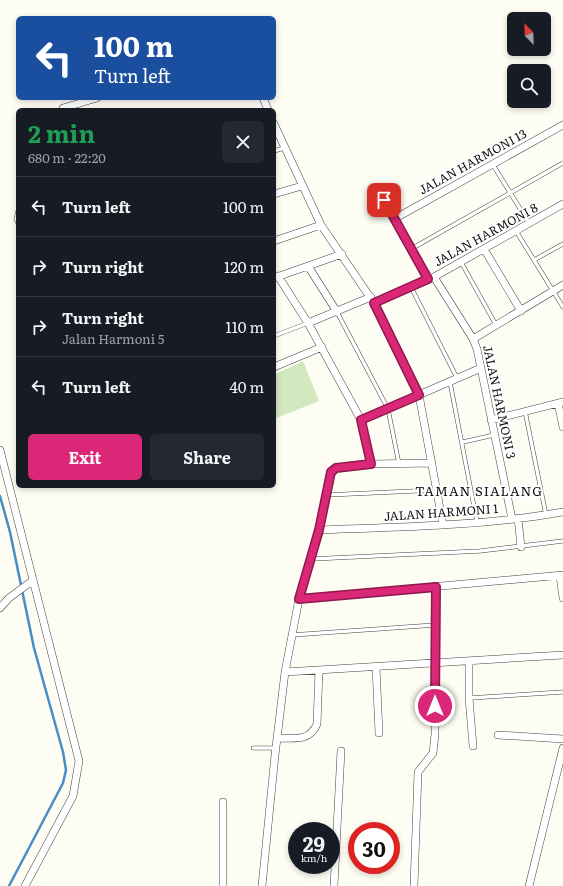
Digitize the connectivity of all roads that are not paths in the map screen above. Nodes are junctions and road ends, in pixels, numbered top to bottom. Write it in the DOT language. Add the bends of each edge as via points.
graph roads {
  1 [pos="91,100"];
  2 [pos="65,108"];
  3 [pos="563,125"];
  4 [pos="276,128"];
  5 [pos="285,148"];
  6 [pos="276,150"];
  7 [pos="563,163"];
  8 [pos="493,164"];
  9 [pos="302,186"];
  10 [pos="276,193"];
  11 [pos="510,193"];
  12 [pos="384,200"];
  13 [pos="563,204"];
  14 [pos="394,219"];
  15 [pos="529,223"];
  16 [pos="321,225"];
  17 [pos="516,231"];
  18 [pos="276,240"];
  19 [pos="563,244"];
  20 [pos="411,249"];
  21 [pos="484,249"];
  22 [pos="342,254"];
  23 [pos="534,260"];
  24 [pos="461,261"];
  25 [pos="308,266"];
  26 [pos="276,277"];
  27 [pos="431,278"];
  28 [pos="563,285"];
  29 [pos="411,287"];
  30 [pos="553,291"];
  31 [pos="372,300"];
  32 [pos="563,307"];
  33 [pos="521,311"];
  34 [pos="337,312"];
  35 [pos="308,323"];
  36 [pos="497,326"];
  37 [pos="276,335"];
  38 [pos="473,339"];
  39 [pos="322,347"];
  40 [pos="276,366"];
  41 [pos="481,368"];
  42 [pos="457,378"];
  43 [pos="449,382"];
  44 [pos="419,395"];
  45 [pos="560,403"];
  46 [pos="388,409"];
  47 [pos="525,411"];
  48 [pos="361,420"];
  49 [pos="491,420"];
  50 [pos="563,427"];
  51 [pos="494,435"];
  52 [pos="463,442"];
  53 [pos="0,450"];
  54 [pos="432,462"];
  55 [pos="371,464"];
  56 [pos="399,464"];
  57 [pos="437,490"];
  58 [pos="326,495"];
  59 [pos="563,512"];
  60 [pos="546,515"];
  61 [pos="515,519"];
  62 [pos="478,522"];
  63 [pos="443,525"];
  64 [pos="319,530"];
  65 [pos="563,542"];
  66 [pos="522,547"];
  67 [pos="311,559"];
  68 [pos="562,575"];
  69 [pos="32,581"];
  70 [pos="436,587"];
  71 [pos="563,598"];
  72 [pos="299,599"];
  73 [pos="0,608"];
  74 [pos="435,625"];
  75 [pos="292,635"];
  76 [pos="563,655"];
  77 [pos="469,661"];
  78 [pos="435,663"];
  79 [pos="376,667"];
  80 [pos="319,670"];
  81 [pos="285,672"];
  82 [pos="563,692"];
  83 [pos="469,698"];
  84 [pos="379,733"];
  85 [pos="498,735"];
  86 [pos="277,738"];
  87 [pos="563,739"];
  88 [pos="473,746"];
  89 [pos="253,748"];
  90 [pos="276,748"];
  91 [pos="563,748"];
  92 [pos="341,751"];
  93 [pos="223,802"];
  94 [pos="25,886"];
  95 [pos="224,886"];
  96 [pos="262,886"];
  97 [pos="334,886"];
  98 [pos="414,886"];
  99 [pos="529,886"];
  1 -- 2 [label="street"];
  3 -- 8 [label="street, JALAN HARMONI 13"];
  4 -- 5 [label="street"];
  5 -- 6 [label="lane"];
  5 -- 9 [label="street"];
  7 -- 11 [label="lane"];
  8 -- 11 [label="lane"];
  8 -- 14 [label="street, JALAN HARMONI 13"];
  9 -- 10 [label="street"];
  9 -- 16 [label="street"];
  11 -- 15 [label="lane"];
  11 -- 20 [label="lane"];
  12 -- 14 [label="street, JALAN HARMONI 3"];
  13 -- 15 [label="street, JALAN HARMONI 8"];
  14 -- 20 [label="street, JALAN HARMONI 3"];
  15 -- 17 [label="street, JALAN HARMONI 8"];
  16 -- 18 [label="street"];
  16 -- 22 [label="street"];
  17 -- 21 [label="street, JALAN HARMONI 8"];
  17 -- 23 [label="lane"];
  19 -- 23 [label="lane"];
  20 -- 27 [label="street, JALAN HARMONI 3"];
  21 -- 24 [label="street, JALAN HARMONI 8"];
  21 -- 33 [label="street"];
  22 -- 25 [label="street"];
  22 -- 31 [label="street"];
  23 -- 30 [label="lane"];
  24 -- 27 [label="street, JALAN HARMONI 8"];
  24 -- 36 [label="lane"];
  25 -- 26 [label="street"];
  25 -- 34 [label="street"];
  26 -- 35 [label="street"];
  27 -- 29 [label="street, JALAN HARMONI 8"];
  27 -- 38 [label="street, JALAN HARMONI 3"];
  28 -- 30 [label="street"];
  29 -- 31 [label="street, JALAN HARMONI 8"];
  29 -- 42 [label="lane"];
  30 -- 32 [label="lane"];
  30 -- 33 [label="street"];
  31 -- 34 [label="street, JALAN HARMONI 8"];
  31 -- 44 [label="street"];
  33 -- 36 [label="street"];
  34 -- 35 [label="street, JALAN HARMONI 8"];
  34 -- 46 [label="lane"];
  35 -- 37 [label="lane"];
  35 -- 39 [label="street"];
  36 -- 38 [label="street"];
  38 -- 41 [label="street, JALAN HARMONI 3"];
  39 -- 40 [label="street"];
  39 -- 48 [label="street"];
  41 -- 42 [label="street"];
  41 -- 49 [label="street, JALAN HARMONI 3"];
  42 -- 43 [label="street"];
  43 -- 44 [label="street"];
  43 -- 52 [label="lane"];
  44 -- 46 [label="street"];
  44 -- 54 [label="street"];
  45 -- 47 [label="street"];
  45 -- 50 [label="street"];
  46 -- 48 [label="street"];
  46 -- 56 [label="lane"];
  47 -- 49 [label="street"];
  47 -- 60 [label="lane"];
  48 -- 55 [label="street"];
  49 -- 51 [label="street, JALAN HARMONI 3"];
  51 -- 52 [label="lane"];
  51 -- 61 [label="street, JALAN HARMONI 3"];
  52 -- 62 [label="lane"];
  53 -- 69 [label="street"];
  54 -- 56 [label="street"];
  54 -- 57 [label="street"];
  55 -- 56 [label="street"];
  55 -- 58 [label="street" via="336,468 330,474"];
  57 -- 58 [label="lane"];
  57 -- 63 [label="street"];
  58 -- 64 [label="street"];
  59 -- 60 [label="street, JALAN HARMONI 1"];
  60 -- 61 [label="street, JALAN HARMONI 1"];
  61 -- 62 [label="street, JALAN HARMONI 1"];
  61 -- 66 [label="street, JALAN HARMONI 3"];
  62 -- 63 [label="street, JALAN HARMONI 1"];
  63 -- 64 [label="street, JALAN HARMONI 1"];
  64 -- 67 [label="street"];
  65 -- 66 [label="lane"];
  66 -- 67 [label="lane" via="472,552"];
  67 -- 72 [label="street"];
  68 -- 70 [label="street"];
  68 -- 71 [label="street"];
  69 -- 73 [label="street"];
  69 -- 94 [label="street" via="80,761 73,796"];
  70 -- 72 [label="street"];
  70 -- 74 [label="street"];
  72 -- 75 [label="street"];
  74 -- 75 [label="lane"];
  74 -- 78 [label="street"];
  75 -- 81 [label="street"];
  76 -- 77 [label="street"];
  77 -- 78 [label="street"];
  77 -- 83 [label="street"];
  78 -- 79 [label="street"];
  78 -- 98 [label="street" via="433,753 418,772"];
  79 -- 80 [label="street"];
  79 -- 84 [label="street"];
  80 -- 81 [label="street"];
  80 -- 86 [label="street" via="315,729 304,738"];
  81 -- 86 [label="street"];
  82 -- 83 [label="lane"];
  83 -- 88 [label="street"];
  85 -- 87 [label="street"];
  86 -- 90 [label="street"];
  89 -- 90 [label="lane"];
  90 -- 96 [label="street"];
  91 -- 99 [label="street"];
  92 -- 97 [label="street"];
  93 -- 95 [label="street"];
}
